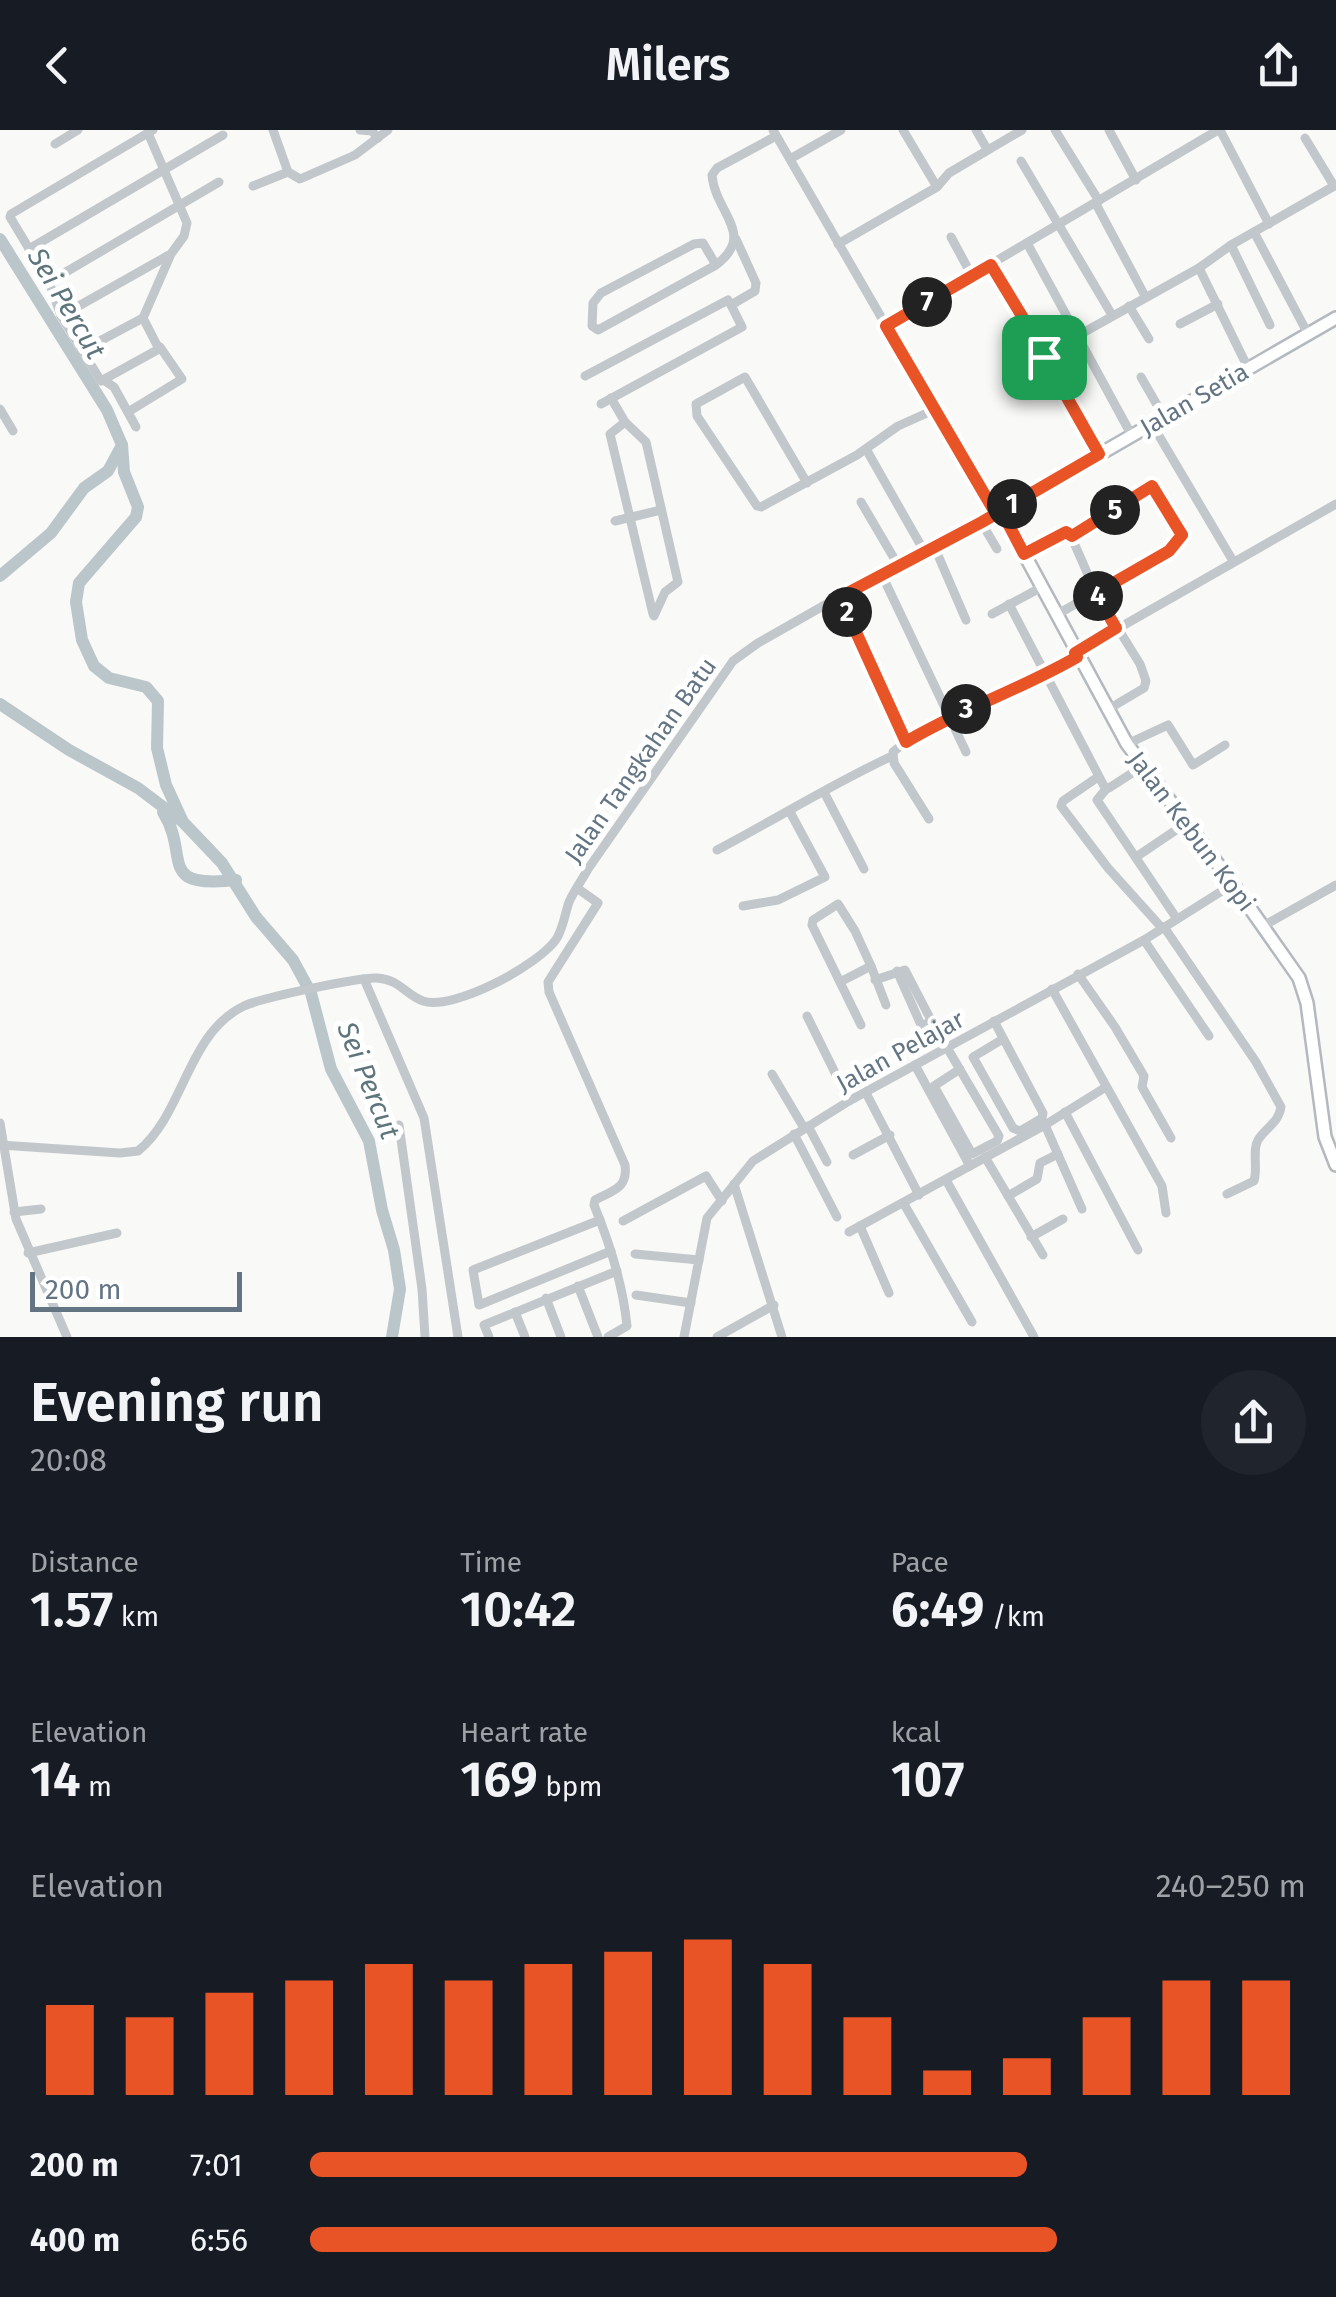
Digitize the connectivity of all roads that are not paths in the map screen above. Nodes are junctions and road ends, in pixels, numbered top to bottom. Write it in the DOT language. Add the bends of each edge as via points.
graph roads {
  1 [pos="78,130"];
  2 [pos="273,130"];
  3 [pos="360,130"];
  4 [pos="388,130"];
  5 [pos="841,130"];
  6 [pos="903,130"];
  7 [pos="976,130"];
  8 [pos="1022,130"];
  9 [pos="1056,130"];
  10 [pos="1109,130"];
  11 [pos="1219,130"];
  12 [pos="151,132"];
  13 [pos="775,133"];
  14 [pos="223,134"];
  15 [pos="378,138"];
  16 [pos="1305,138"];
  17 [pos="56,144"];
  18 [pos="987,148"];
  19 [pos="790,159"];
  20 [pos="1021,161"];
  21 [pos="164,169"];
  22 [pos="288,172"];
  23 [pos="1136,180"];
  24 [pos="219,182"];
  25 [pos="252,186"];
  26 [pos="1335,186"];
  27 [pos="937,188"];
  28 [pos="1098,202"];
  29 [pos="180,206"];
  30 [pos="1059,224"];
  31 [pos="1269,224"];
  32 [pos="1254,232"];
  33 [pos="735,237"];
  34 [pos="951,237"];
  35 [pos="1027,243"];
  36 [pos="838,244"];
  37 [pos="1231,246"];
  38 [pos="29,249"];
  39 [pos="171,254"];
  40 [pos="716,265"];
  41 [pos="991,265"];
  42 [pos="1199,268"];
  43 [pos="972,276"];
  44 [pos="49,282"];
  45 [pos="1145,296"];
  46 [pos="1218,304"];
  47 [pos="731,305"];
  48 [pos="1129,306"];
  49 [pos="1112,315"];
  50 [pos="61,316"];
  51 [pos="142,318"];
  52 [pos="1180,324"];
  53 [pos="1270,325"];
  54 [pos="1334,325"];
  55 [pos="886,326"];
  56 [pos="1308,334"];
  57 [pos="1076,336"];
  58 [pos="1150,339"];
  59 [pos="160,347"];
  60 [pos="81,351"];
  61 [pos="1045,354"];
  62 [pos="1248,368"];
  63 [pos="584,376"];
  64 [pos="1141,377"];
  65 [pos="105,381"];
  66 [pos="0,409"];
  67 [pos="936,409"];
  68 [pos="128,412"];
  69 [pos="1158,421"];
  70 [pos="624,422"];
  71 [pos="136,428"];
  72 [pos="13,432"];
  73 [pos="1132,436"];
  74 [pos="866,449"];
  75 [pos="1099,454"];
  76 [pos="807,483"];
  77 [pos="861,502"];
  78 [pos="1336,504"];
  79 [pos="662,510"];
  80 [pos="998,512"];
  81 [pos="630,517"];
  82 [pos="616,521"];
  83 [pos="982,522"];
  84 [pos="1071,536"];
  85 [pos="929,549"];
  86 [pos="997,549"];
  87 [pos="1024,554"];
  88 [pos="1233,561"];
  89 [pos="898,565"];
  90 [pos="881,573"];
  91 [pos="1040,588"];
  92 [pos="1096,593"];
  93 [pos="840,597"];
  94 [pos="1009,604"];
  95 [pos="992,614"];
  96 [pos="1056,614"];
  97 [pos="966,620"];
  98 [pos="1116,628"];
  99 [pos="1076,655"];
  100 [pos="1044,676"];
  101 [pos="1108,710"];
  102 [pos="949,716"];
  103 [pos="906,742"];
  104 [pos="1127,744"];
  105 [pos="1225,745"];
  106 [pos="966,752"];
  107 [pos="892,756"];
  108 [pos="1142,766"];
  109 [pos="1098,778"];
  110 [pos="1106,788"];
  111 [pos="824,792"];
  112 [pos="790,812"];
  113 [pos="929,820"];
  114 [pos="1185,824"];
  115 [pos="717,850"];
  116 [pos="1136,857"];
  117 [pos="864,870"];
  118 [pos="1234,884"];
  119 [pos="1336,885"];
  120 [pos="578,888"];
  121 [pos="744,906"];
  122 [pos="1178,919"];
  123 [pos="1263,926"];
  124 [pos="1163,928"];
  125 [pos="1144,940"];
  126 [pos="870,966"];
  127 [pos="1078,974"];
  128 [pos="364,979"];
  129 [pos="875,980"];
  130 [pos="840,982"];
  131 [pos="1052,988"];
  132 [pos="886,1005"];
  133 [pos="806,1016"];
  134 [pos="994,1021"];
  135 [pos="860,1025"];
  136 [pos="1210,1036"];
  137 [pos="1003,1039"];
  138 [pos="947,1047"];
  139 [pos="915,1065"];
  140 [pos="960,1070"];
  141 [pos="772,1074"];
  142 [pos="1106,1087"];
  143 [pos="866,1093"];
  144 [pos="849,1101"];
  145 [pos="1064,1112"];
  146 [pos="0,1123"];
  147 [pos="1044,1124"];
  148 [pos="399,1125"];
  149 [pos="806,1127"];
  150 [pos="794,1134"];
  151 [pos="890,1135"];
  152 [pos="1171,1138"];
  153 [pos="2,1145"];
  154 [pos="1058,1154"];
  155 [pos="853,1155"];
  156 [pos="985,1157"];
  157 [pos="828,1162"];
  158 [pos="1336,1165"];
  159 [pos="970,1166"];
  160 [pos="946,1180"];
  161 [pos="734,1184"];
  162 [pos="5,1190"];
  163 [pos="1227,1194"];
  164 [pos="919,1196"];
  165 [pos="1008,1196"];
  166 [pos="722,1201"];
  167 [pos="904,1204"];
  168 [pos="41,1208"];
  169 [pos="1082,1209"];
  170 [pos="14,1212"];
  171 [pos="1166,1213"];
  172 [pos="837,1217"];
  173 [pos="1063,1219"];
  174 [pos="600,1220"];
  175 [pos="622,1221"];
  176 [pos="860,1226"];
  177 [pos="850,1232"];
  178 [pos="117,1233"];
  179 [pos="1032,1237"];
  180 [pos="1138,1250"];
  181 [pos="611,1251"];
  182 [pos="28,1253"];
  183 [pos="635,1254"];
  184 [pos="1043,1255"];
  185 [pos="700,1260"];
  186 [pos="616,1270"];
  187 [pos="578,1286"];
  188 [pos="890,1293"];
  189 [pos="636,1295"];
  190 [pos="546,1298"];
  191 [pos="692,1303"];
  192 [pos="774,1305"];
  193 [pos="515,1312"];
  194 [pos="972,1322"];
  195 [pos="68,1337"];
  196 [pos="424,1337"];
  197 [pos="458,1337"];
  198 [pos="489,1337"];
  199 [pos="525,1337"];
  200 [pos="561,1337"];
  201 [pos="598,1337"];
  202 [pos="608,1337"];
  203 [pos="684,1337"];
  204 [pos="717,1337"];
  205 [pos="782,1337"];
  206 [pos="1034,1337"];
  1 -- 17 [label="street"];
  2 -- 22 [label="street"];
  3 -- 15 [label="street"];
  4 -- 15 [label="street"];
  5 -- 19 [label="street"];
  6 -- 27 [label="street"];
  7 -- 18 [label="street"];
  8 -- 18 [label="street"];
  9 -- 28 [label="street"];
  10 -- 23 [label="street"];
  11 -- 23 [label="street"];
  11 -- 31 [label="street"];
  12 -- 21 [label="street"];
  12 -- 38 [label="street" via="11,214"];
  13 -- 19 [label="street"];
  13 -- 33 [label="street" via="712,176"];
  14 -- 21 [label="street"];
  15 -- 22 [label="street" via="315,176 300,180"];
  16 -- 26 [label="street"];
  18 -- 27 [label="street"];
  19 -- 36 [label="street"];
  20 -- 30 [label="street"];
  21 -- 29 [label="street"];
  21 -- 38 [label="street"];
  22 -- 25 [label="street"];
  23 -- 28 [label="street"];
  24 -- 29 [label="street"];
  26 -- 31 [label="street"];
  27 -- 36 [label="street"];
  28 -- 30 [label="street"];
  28 -- 45 [label="street"];
  29 -- 39 [label="street" via="184,236"];
  29 -- 44 [label="street"];
  30 -- 35 [label="street"];
  30 -- 49 [label="street"];
  31 -- 32 [label="street"];
  32 -- 37 [label="street"];
  32 -- 56 [label="street"];
  33 -- 40 [label="street" via="734,248"];
  33 -- 47 [label="street" via="756,287"];
  34 -- 43 [label="street"];
  35 -- 41 [label="street"];
  35 -- 57 [label="street"];
  36 -- 55 [label="street"];
  37 -- 42 [label="street"];
  37 -- 53 [label="street"];
  38 -- 44 [label="street"];
  39 -- 50 [label="street"];
  39 -- 51 [label="street"];
  40 -- 40 [label="street" via="703,243 694,244 601,293 593,303 592,326 598,330"];
  41 -- 43 [label="street"];
  41 -- 61 [label="street"];
  42 -- 45 [label="street"];
  42 -- 46 [label="street"];
  43 -- 55 [label="street"];
  44 -- 50 [label="street"];
  45 -- 48 [label="street"];
  46 -- 52 [label="street"];
  46 -- 62 [label="street"];
  47 -- 63 [label="street" via="728,300"];
  47 -- 70 [label="street" via="742,327 606,401"];
  48 -- 49 [label="street"];
  48 -- 58 [label="street"];
  49 -- 57 [label="street"];
  50 -- 60 [label="street"];
  51 -- 59 [label="street"];
  51 -- 60 [label="street"];
  54 -- 56 [label="main road, Jalan Setia"];
  55 -- 67 [label="street"];
  56 -- 62 [label="main road, Jalan Setia"];
  57 -- 61 [label="street"];
  57 -- 73 [label="street"];
  59 -- 65 [label="street"];
  59 -- 68 [label="street" via="182,379"];
  60 -- 65 [label="street"];
  61 -- 75 [label="street"];
  62 -- 69 [label="main road, Jalan Setia"];
  64 -- 69 [label="street"];
  65 -- 68 [label="street"];
  66 -- 72 [label="street"];
  67 -- 74 [label="street"];
  67 -- 80 [label="street"];
  68 -- 71 [label="street"];
  69 -- 73 [label="main road, Jalan Setia"];
  69 -- 88 [label="street"];
  70 -- 79 [label="street" via="646,442"];
  70 -- 81 [label="street" via="610,434"];
  73 -- 75 [label="main road, Jalan Setia"];
  74 -- 76 [label="street"];
  74 -- 85 [label="street"];
  75 -- 80 [label="main road, Jalan Setia"];
  76 -- 76 [label="street" via="746,377 696,404 697,416 757,506"];
  77 -- 89 [label="street"];
  78 -- 88 [label="street"];
  79 -- 81 [label="street"];
  79 -- 81 [label="street" via="678,582 654,616"];
  80 -- 83 [label="street, Jalan Tangkahan Batu"];
  80 -- 87 [label="main road, Jalan Kebun Kopi"];
  81 -- 82 [label="street"];
  83 -- 85 [label="street, Jalan Tangkahan Batu"];
  83 -- 86 [label="street"];
  84 -- 87 [label="street" via="1066,532"];
  84 -- 92 [label="street"];
  84 -- 92 [label="street" via="1152,486 1181,532 1169,551"];
  85 -- 89 [label="street, Jalan Tangkahan Batu"];
  85 -- 97 [label="street"];
  87 -- 91 [label="main road, Jalan Kebun Kopi"];
  88 -- 98 [label="street"];
  89 -- 90 [label="street, Jalan Tangkahan Batu"];
  90 -- 93 [label="street, Jalan Tangkahan Batu"];
  90 -- 102 [label="street"];
  91 -- 94 [label="street"];
  91 -- 96 [label="main road, Jalan Kebun Kopi"];
  92 -- 96 [label="street"];
  92 -- 98 [label="street"];
  93 -- 103 [label="street"];
  93 -- 120 [label="street, Jalan Tangkahan Batu" via="734,661"];
  94 -- 95 [label="street"];
  94 -- 100 [label="street"];
  96 -- 99 [label="main road, Jalan Kebun Kopi"];
  98 -- 99 [label="street"];
  98 -- 101 [label="street" via="1147,685"];
  99 -- 100 [label="street"];
  99 -- 101 [label="main road, Jalan Kebun Kopi"];
  100 -- 102 [label="street"];
  100 -- 109 [label="street"];
  101 -- 104 [label="main road, Jalan Kebun Kopi"];
  102 -- 103 [label="street"];
  102 -- 106 [label="street"];
  103 -- 107 [label="street"];
  104 -- 105 [label="street" via="1168,725 1193,766"];
  104 -- 108 [label="main road, Jalan Kebun Kopi"];
  107 -- 111 [label="street"];
  107 -- 113 [label="street"];
  108 -- 110 [label="street"];
  108 -- 114 [label="main road, Jalan Kebun Kopi"];
  109 -- 110 [label="street"];
  109 -- 124 [label="street" via="1062,806"];
  110 -- 116 [label="street" via="1097,800"];
  111 -- 112 [label="street"];
  111 -- 117 [label="street"];
  112 -- 115 [label="street"];
  112 -- 121 [label="street" via="825,876 778,900"];
  114 -- 116 [label="street"];
  114 -- 118 [label="main road, Jalan Kebun Kopi"];
  116 -- 122 [label="street"];
  118 -- 122 [label="street, Jalan Pelajar"];
  118 -- 123 [label="main road, Jalan Kebun Kopi"];
  119 -- 123 [label="street"];
  120 -- 128 [label="street, Jalan Tangkahan Batu" via="550,947 485,988 429,1002 391,980"];
  120 -- 174 [label="street" via="598,902 548,982 625,1165 624,1185 596,1200"];
  122 -- 124 [label="street, Jalan Pelajar"];
  123 -- 158 [label="main road, Jalan Kebun Kopi" via="1304,990 1325,1137"];
  124 -- 125 [label="street, Jalan Pelajar"];
  124 -- 163 [label="street" via="1282,1106 1279,1119 1259,1137 1254,1181"];
  125 -- 127 [label="street, Jalan Pelajar"];
  125 -- 136 [label="street"];
  126 -- 129 [label="street"];
  126 -- 130 [label="street"];
  126 -- 130 [label="street" via="838,904 812,925"];
  127 -- 131 [label="street, Jalan Pelajar"];
  127 -- 152 [label="street" via="1144,1076 1142,1085"];
  128 -- 153 [label="street, Jalan Tangkahan Batu" via="243,1006 224,1020 138,1151"];
  128 -- 197 [label="street" via="424,1118"];
  129 -- 132 [label="street"];
  129 -- 138 [label="street" via="901,971 922,1026 932,1022"];
  130 -- 135 [label="street"];
  131 -- 134 [label="street, Jalan Pelajar"];
  131 -- 142 [label="street"];
  133 -- 144 [label="street"];
  134 -- 137 [label="street"];
  134 -- 138 [label="street, Jalan Pelajar"];
  137 -- 137 [label="street" via="973,1058 1020,1131 1043,1113"];
  138 -- 139 [label="street, Jalan Pelajar"];
  138 -- 140 [label="street"];
  139 -- 143 [label="street, Jalan Pelajar"];
  139 -- 159 [label="street"];
  140 -- 140 [label="street" via="934,1086 972,1154 999,1136"];
  141 -- 149 [label="street"];
  142 -- 145 [label="street"];
  142 -- 171 [label="street" via="1164,1192"];
  143 -- 144 [label="street, Jalan Pelajar"];
  143 -- 151 [label="street"];
  144 -- 149 [label="street, Jalan Pelajar"];
  145 -- 147 [label="street"];
  145 -- 180 [label="street"];
  146 -- 153 [label="street"];
  147 -- 154 [label="street"];
  147 -- 156 [label="street"];
  148 -- 196 [label="street"];
  149 -- 150 [label="street, Jalan Pelajar"];
  149 -- 157 [label="street"];
  150 -- 161 [label="street, Jalan Pelajar" via="752,1161"];
  150 -- 172 [label="street"];
  151 -- 155 [label="street"];
  151 -- 164 [label="street"];
  153 -- 162 [label="street"];
  154 -- 165 [label="street" via="1040,1163 1035,1181"];
  154 -- 169 [label="street"];
  156 -- 159 [label="street"];
  156 -- 165 [label="street"];
  159 -- 160 [label="street"];
  160 -- 164 [label="street"];
  160 -- 206 [label="street"];
  161 -- 166 [label="street, Jalan Pelajar"];
  161 -- 192 [label="street"];
  162 -- 170 [label="street"];
  164 -- 167 [label="street"];
  165 -- 179 [label="street"];
  166 -- 175 [label="street" via="706,1176"];
  166 -- 185 [label="street, Jalan Pelajar" via="707,1218"];
  167 -- 176 [label="street"];
  167 -- 194 [label="street"];
  168 -- 170 [label="street"];
  170 -- 182 [label="street"];
  173 -- 179 [label="street"];
  174 -- 181 [label="street"];
  174 -- 181 [label="street" via="473,1270 479,1304"];
  176 -- 177 [label="street"];
  176 -- 188 [label="street"];
  178 -- 182 [label="street"];
  179 -- 184 [label="street"];
  181 -- 186 [label="street"];
  182 -- 195 [label="street"];
  183 -- 185 [label="street"];
  185 -- 191 [label="street, Jalan Pelajar"];
  186 -- 187 [label="street"];
  186 -- 202 [label="street" via="627,1326"];
  187 -- 190 [label="street"];
  187 -- 201 [label="street"];
  189 -- 191 [label="street"];
  190 -- 193 [label="street"];
  190 -- 200 [label="street"];
  191 -- 203 [label="street, Jalan Pelajar"];
  192 -- 204 [label="street"];
  192 -- 205 [label="street"];
  193 -- 198 [label="street" via="484,1324"];
  193 -- 199 [label="street"];
}
